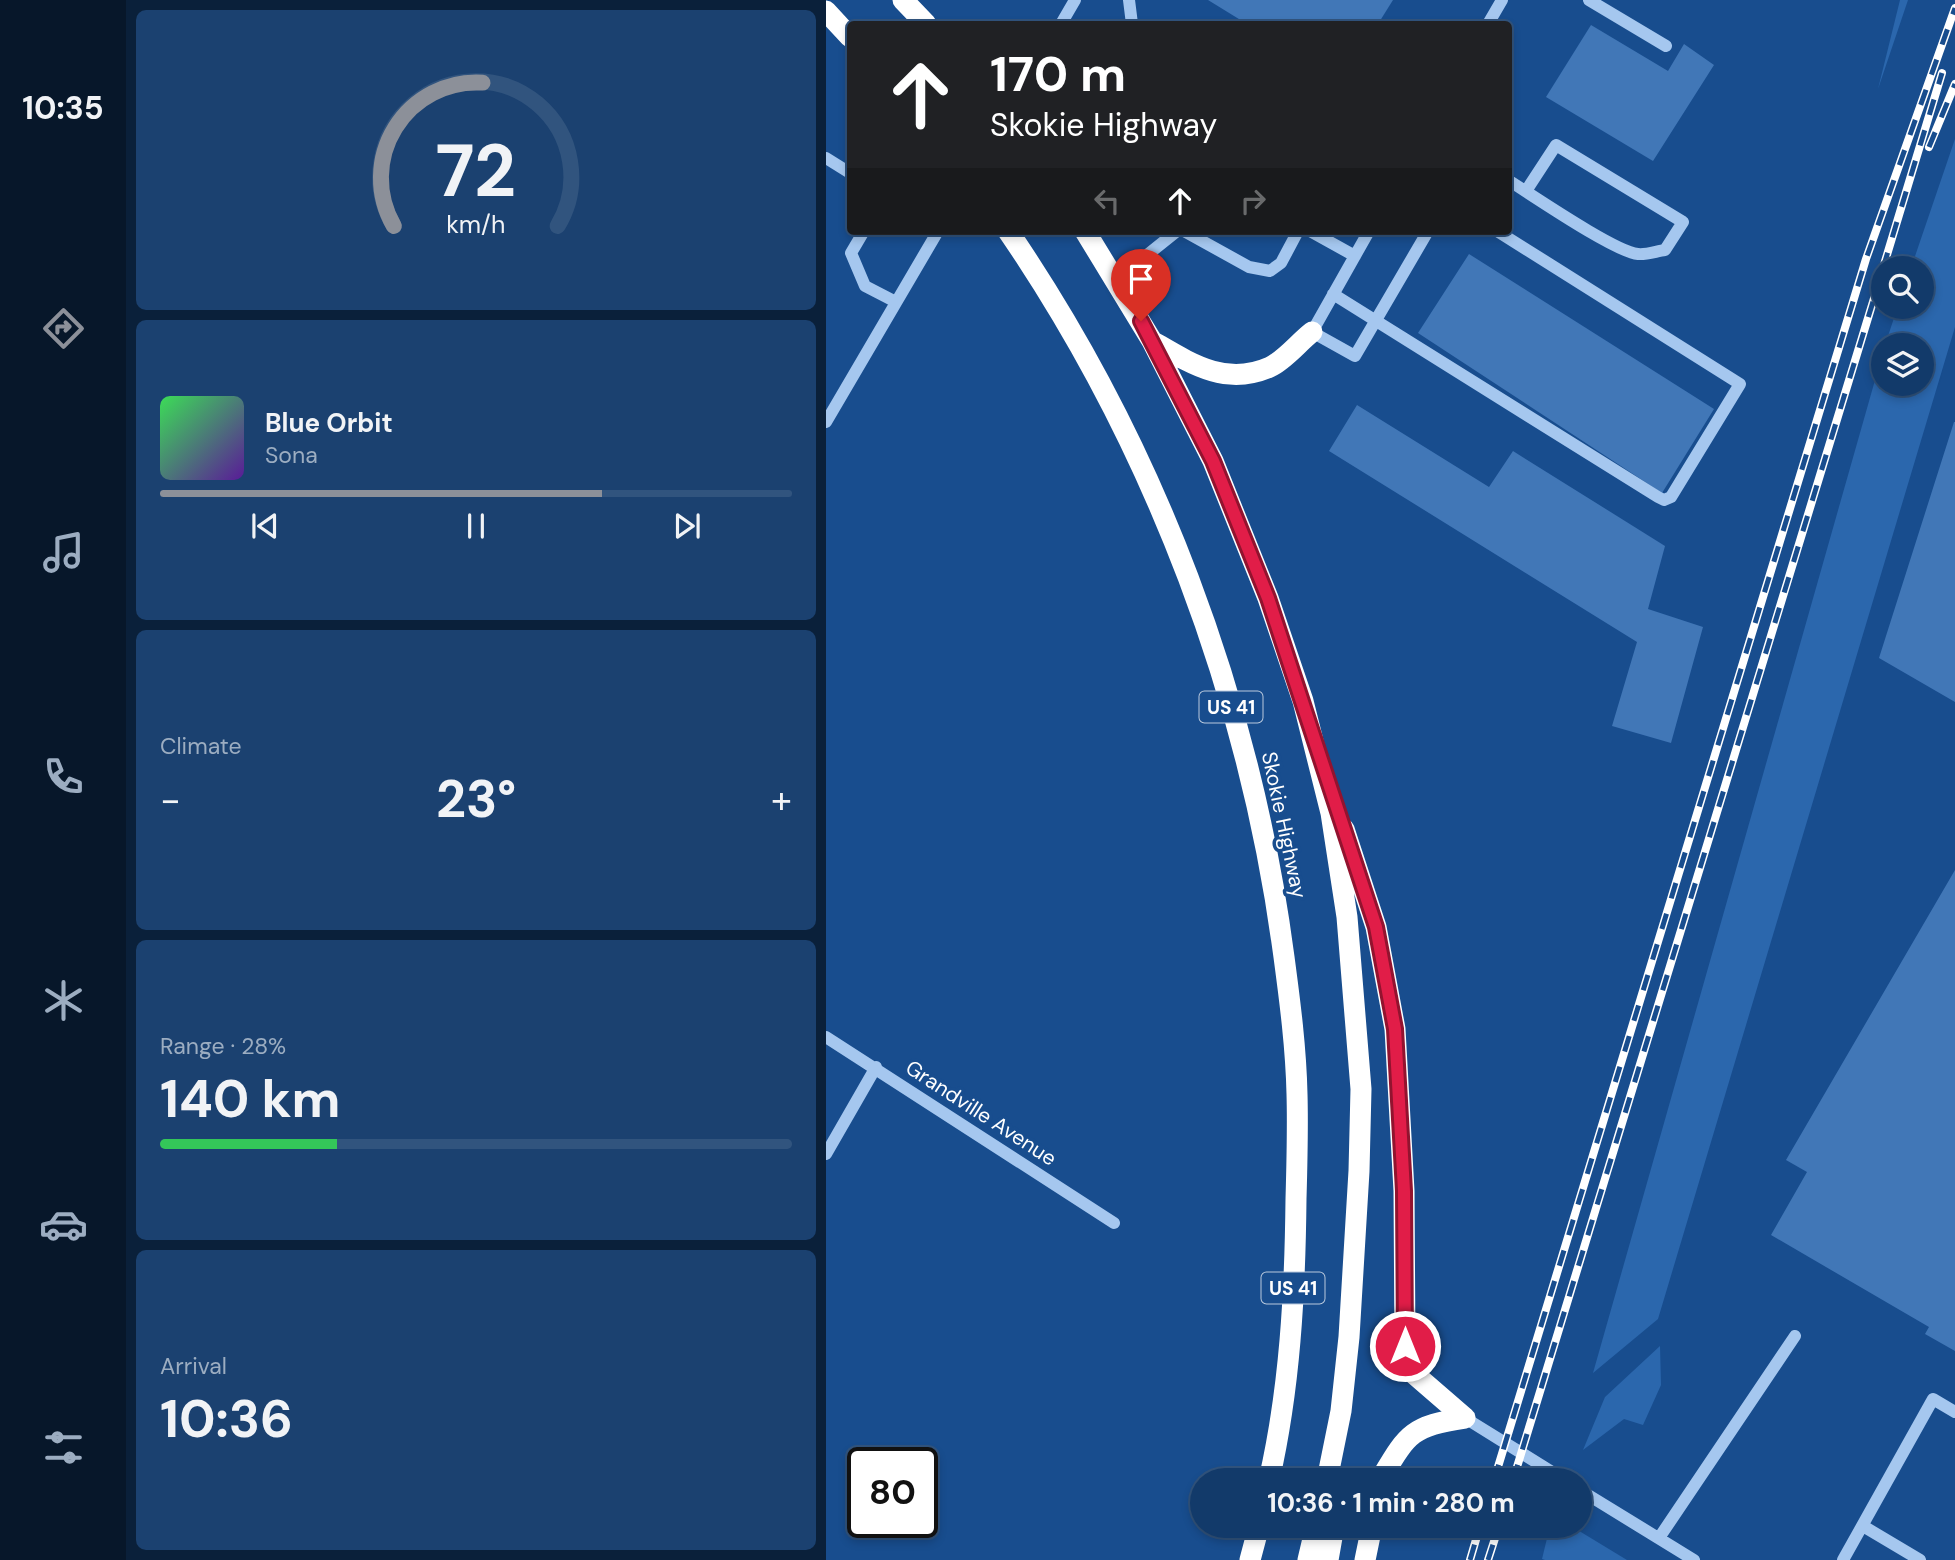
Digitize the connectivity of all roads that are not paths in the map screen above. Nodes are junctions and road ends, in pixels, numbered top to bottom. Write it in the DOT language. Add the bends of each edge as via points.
graph roads {
  1 [pos="904,0"];
  2 [pos="1075,0"];
  3 [pos="1129,0"];
  4 [pos="1502,0"];
  5 [pos="1589,0"];
  6 [pos="826,11"];
  7 [pos="923,21"];
  8 [pos="1063,21"];
  9 [pos="1132,21"];
  10 [pos="1490,21"];
  11 [pos="847,34"];
  12 [pos="1666,46"];
  13 [pos="826,158"];
  14 [pos="847,171"];
  15 [pos="1512,182"];
  16 [pos="1526,191"];
  17 [pos="862,235"];
  18 [pos="936,235"];
  19 [pos="1010,235"];
  20 [pos="1088,235"];
  21 [pos="1172,235"];
  22 [pos="1191,235"];
  23 [pos="1296,235"];
  24 [pos="1317,235"];
  25 [pos="1367,235"];
  26 [pos="1426,235"];
  27 [pos="1503,235"];
  28 [pos="1354,256"];
  29 [pos="1116,280"];
  30 [pos="1333,295"];
  31 [pos="896,302"];
  32 [pos="1374,320"];
  33 [pos="1312,332"];
  34 [pos="1152,341"];
  35 [pos="826,422"];
  36 [pos="1303,701"];
  37 [pos="826,1037"];
  38 [pos="876,1067"];
  39 [pos="826,1154"];
  40 [pos="1114,1223"];
  41 [pos="1795,1336"];
  42 [pos="1340,1411"];
  43 [pos="1955,1412"];
  44 [pos="1465,1418"];
  45 [pos="1272,1468"];
  46 [pos="1329,1468"];
  47 [pos="1338,1468"];
  48 [pos="1387,1468"];
  49 [pos="1546,1468"];
  50 [pos="1592,1497"];
  51 [pos="1863,1527"];
  52 [pos="1255,1538"];
  53 [pos="1313,1538"];
  54 [pos="1332,1538"];
  55 [pos="1370,1538"];
  56 [pos="1659,1538"];
  57 [pos="1248,1560"];
  58 [pos="1308,1560"];
  59 [pos="1328,1560"];
  60 [pos="1365,1560"];
  61 [pos="1694,1560"];
  62 [pos="1843,1560"];
  63 [pos="1920,1560"];
  1 -- 7 [label="highway"];
  2 -- 8 [label="street"];
  3 -- 9 [label="street"];
  4 -- 10 [label="street"];
  5 -- 12 [label="street"];
  6 -- 11 [label="highway"];
  13 -- 14 [label="street"];
  15 -- 16 [label="street"];
  16 -- 16 [label="street" via="1556,145 1683,222 1665,250 1638,254 1616,246"];
  17 -- 31 [label="street" via="851,253 865,286"];
  18 -- 31 [label="street"];
  19 -- 45 [label="highway, Skokie Highway / US 41" via="1079,346 1157,502 1219,665 1264,834 1291,1006 1297,1093 1291,1330"];
  20 -- 29 [label="highway, US 41"];
  21 -- 29 [label="street"];
  22 -- 23 [label="street" via="1249,268 1270,271 1281,263"];
  24 -- 28 [label="street"];
  25 -- 28 [label="street"];
  26 -- 32 [label="street"];
  27 -- 32 [label="street" via="1740,384 1671,497 1658,497"];
  28 -- 30 [label="street"];
  29 -- 34 [label="highway, US 41"];
  30 -- 32 [label="street"];
  30 -- 33 [label="street"];
  31 -- 35 [label="street"];
  32 -- 33 [label="street" via="1354,356"];
  33 -- 34 [label="highway" via="1272,366 1237,376 1199,368"];
  34 -- 36 [label="highway, US 41" via="1213,461"];
  36 -- 42 [label="highway, US 41" via="1331,813 1347,917 1360,1089 1349,1337"];
  36 -- 44 [label="highway" via="1376,927 1395,1029 1404,1191 1405,1346 1413,1373"];
  37 -- 38 [label="street, Grandville Avenue"];
  38 -- 39 [label="street"];
  38 -- 40 [label="street, Grandville Avenue"];
  41 -- 56 [label="street"];
  42 -- 46 [label="highway, US 41"];
  42 -- 47 [label="highway"];
  43 -- 51 [label="street" via="1933,1399"];
  44 -- 48 [label="highway" via="1433,1423 1406,1438"];
  44 -- 49 [label="street"];
  50 -- 56 [label="street"];
  51 -- 62 [label="street"];
  51 -- 63 [label="street"];
  52 -- 57 [label="highway"];
  53 -- 58 [label="highway"];
  54 -- 59 [label="highway"];
  55 -- 60 [label="highway"];
  56 -- 61 [label="street"];
}
